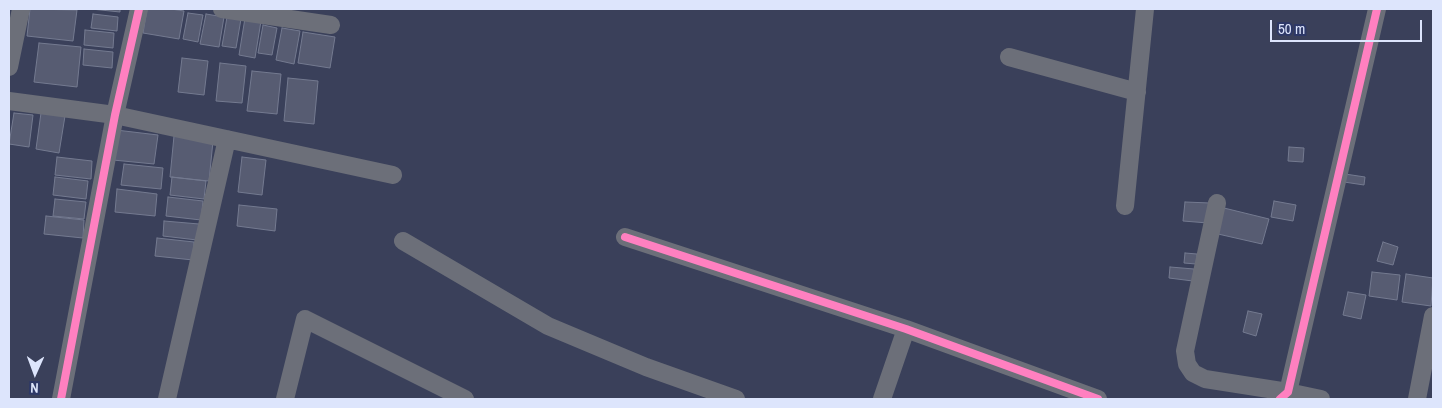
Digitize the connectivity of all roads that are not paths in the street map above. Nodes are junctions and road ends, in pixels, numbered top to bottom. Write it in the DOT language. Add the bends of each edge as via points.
graph roads {
  1 [pos="21,9"];
  2 [pos="140,9"];
  3 [pos="222,9"];
  4 [pos="1145,9"];
  5 [pos="1377,9"];
  6 [pos="331,25"];
  7 [pos="1009,58"];
  8 [pos="9,67"];
  9 [pos="1137,92"];
  10 [pos="9,101"];
  11 [pos="115,115"];
  12 [pos="227,139"];
  13 [pos="392,175"];
  14 [pos="1217,203"];
  15 [pos="1125,206"];
  16 [pos="625,237"];
  17 [pos="403,242"];
  18 [pos="1433,316"];
  19 [pos="906,329"];
  20 [pos="1284,395"];
  21 [pos="60,399"];
  22 [pos="167,399"];
  23 [pos="285,399"];
  24 [pos="465,399"];
  25 [pos="736,399"];
  26 [pos="882,399"];
  27 [pos="1098,399"];
  28 [pos="1321,399"];
  29 [pos="1417,399"];
  1 -- 8 [label="street"];
  2 -- 11 [label="street"];
  3 -- 6 [label="street"];
  4 -- 9 [label="street"];
  5 -- 20 [label="street"];
  7 -- 9 [label="street"];
  9 -- 15 [label="street"];
  10 -- 11 [label="street"];
  11 -- 12 [label="street"];
  11 -- 21 [label="street"];
  12 -- 13 [label="street"];
  12 -- 22 [label="street"];
  14 -- 20 [label="street" via="1185,351 1188,364 1193,373 1205,379"];
  16 -- 19 [label="street"];
  17 -- 25 [label="street" via="548,326 646,367"];
  18 -- 29 [label="street"];
  19 -- 26 [label="street"];
  19 -- 27 [label="street"];
  20 -- 28 [label="street"];
  23 -- 24 [label="street" via="305,319"];
}
